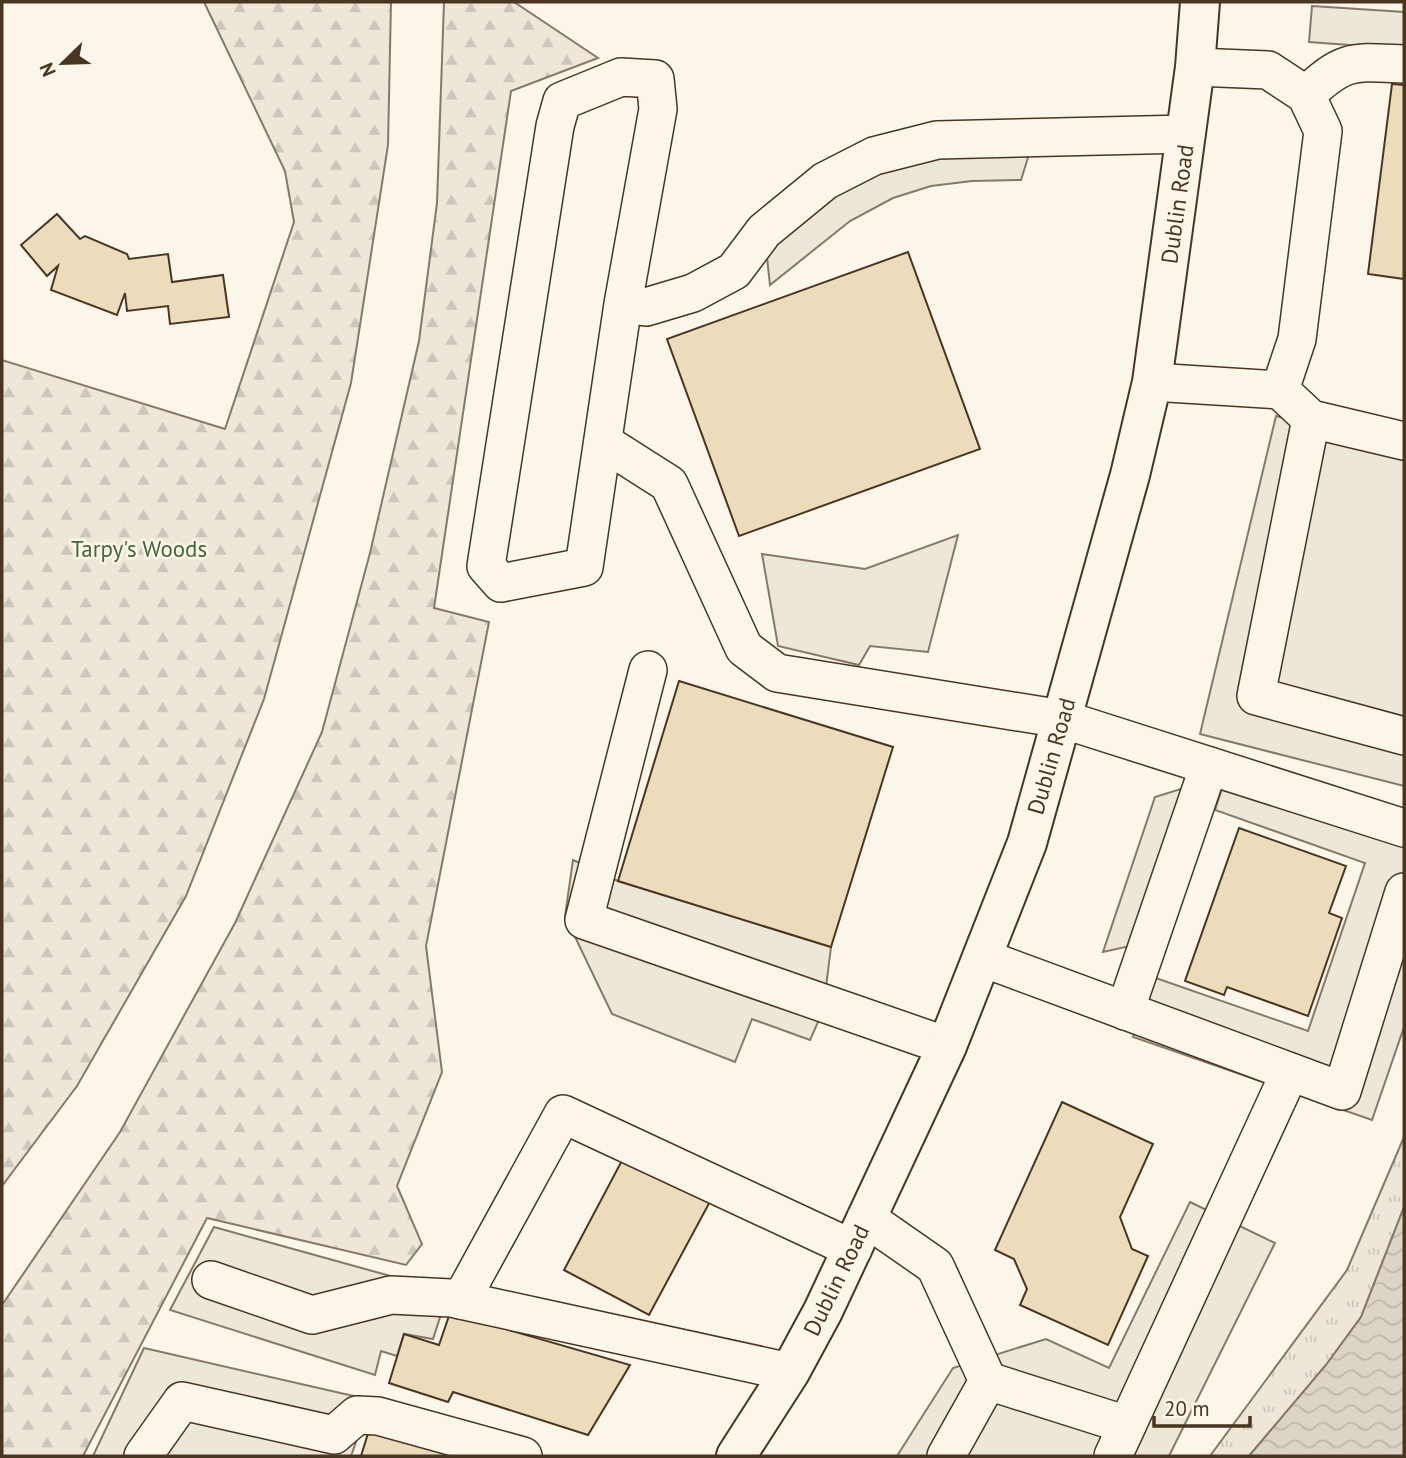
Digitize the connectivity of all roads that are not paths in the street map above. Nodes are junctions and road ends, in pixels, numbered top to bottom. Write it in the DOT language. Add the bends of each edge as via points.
graph roads {
  1 [pos="1200,2"];
  2 [pos="1404,64"];
  3 [pos="1195,67"];
  4 [pos="1306,95"];
  5 [pos="1186,134"];
  6 [pos="623,304"];
  7 [pos="1152,382"];
  8 [pos="1280,390"];
  9 [pos="1311,419"];
  10 [pos="1404,441"];
  11 [pos="603,442"];
  12 [pos="648,670"];
  13 [pos="1062,719"];
  14 [pos="1404,736"];
  15 [pos="1209,766"];
  16 [pos="1404,828"];
  17 [pos="1404,892"];
  18 [pos="983,958"];
  19 [pos="1125,1011"];
  20 [pos="947,1046"];
  21 [pos="1290,1072"];
  22 [pos="860,1233"];
  23 [pos="211,1280"];
  24 [pos="461,1300"];
  25 [pos="790,1372"];
  26 [pos="988,1381"];
  27 [pos="1120,1441"];
  28 [pos="330,1446"];
  29 [pos="143,1456"];
  30 [pos="523,1456"];
  31 [pos="736,1456"];
  32 [pos="946,1456"];
  1 -- 3 [label="main road, Dublin Road"];
  2 -- 4 [label="lane" via="1355,62 1331,72"];
  3 -- 4 [label="lane" via="1268,70"];
  3 -- 5 [label="main road, Dublin Road"];
  4 -- 8 [label="lane" via="1323,131 1297,339"];
  5 -- 6 [label="lane" via="937,139 874,156 825,181 764,230 734,271 693,293 646,307"];
  5 -- 7 [label="main road, Dublin Road"];
  6 -- 11 [label="lane"];
  6 -- 11 [label="lane" via="658,109 655,79 621,77 562,101 486,566 501,583 584,567"];
  7 -- 8 [label="lane"];
  7 -- 13 [label="main road, Dublin Road"];
  8 -- 9 [label="lane"];
  9 -- 10 [label="lane"];
  9 -- 14 [label="lane" via="1256,696"];
  11 -- 13 [label="lane" via="669,484 744,648 777,673"];
  12 -- 20 [label="lane" via="584,920"];
  13 -- 15 [label="lane"];
  13 -- 18 [label="main road, Dublin Road" via="1027,843"];
  15 -- 16 [label="lane"];
  15 -- 19 [label="lane"];
  17 -- 21 [label="lane" via="1342,1091"];
  18 -- 19 [label="lane"];
  18 -- 20 [label="main road, Dublin Road"];
  19 -- 21 [label="lane"];
  20 -- 22 [label="main road, Dublin Road"];
  21 -- 27 [label="lane"];
  22 -- 24 [label="lane" via="563,1114"];
  22 -- 25 [label="main road, Dublin Road"];
  22 -- 26 [label="lane" via="935,1266"];
  23 -- 24 [label="lane" via="312,1315 391,1295"];
  24 -- 25 [label="lane"];
  25 -- 31 [label="main road, Dublin Road"];
  26 -- 27 [label="lane"];
  26 -- 32 [label="lane"];
  28 -- 29 [label="lane" via="182,1401"];
  28 -- 30 [label="lane" via="357,1415 378,1416"];
}
